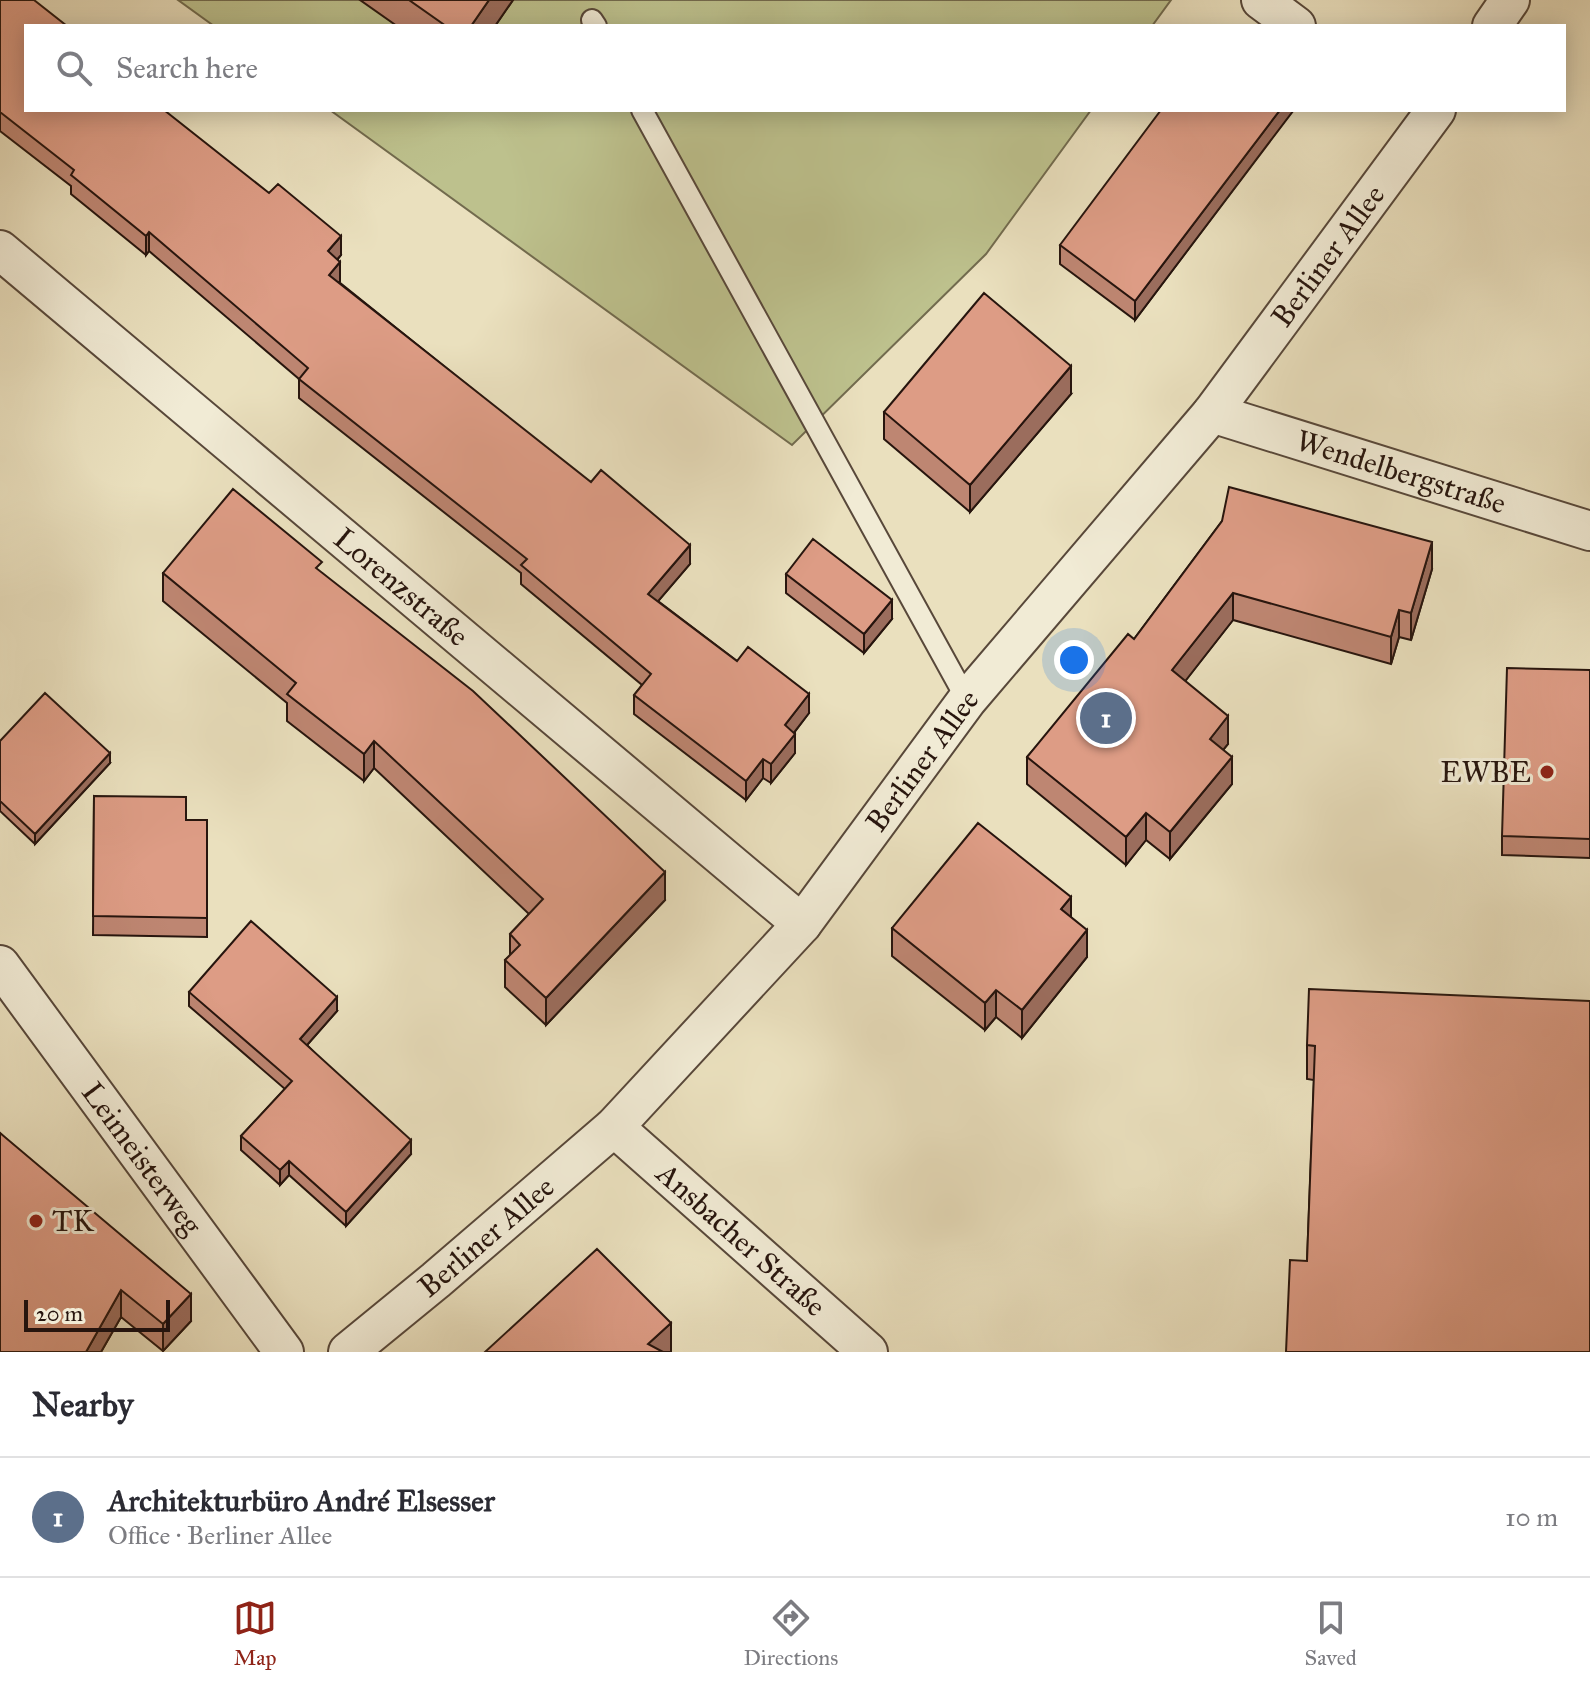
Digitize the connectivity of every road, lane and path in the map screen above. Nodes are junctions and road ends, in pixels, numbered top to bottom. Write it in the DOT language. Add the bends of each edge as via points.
graph roads {
  1 [pos="1261,0"];
  2 [pos="1510,0"];
  3 [pos="1293,24"];
  4 [pos="1493,24"];
  5 [pos="643,112"];
  6 [pos="1423,115"];
  7 [pos="0,250"];
  8 [pos="1212,413"];
  9 [pos="1590,531"];
  10 [pos="967,700"];
  11 [pos="802,924"];
  12 [pos="0,965"];
  13 [pos="614,1127"];
  14 [pos="284,1352"];
  15 [pos="348,1352"];
  16 [pos="868,1352"];
  1 -- 3 [label="street"];
  2 -- 4 [label="street"];
  5 -- 10 [label="lane"];
  6 -- 8 [label="street, Berliner Allee"];
  7 -- 11 [label="street, Lorenzstraße"];
  8 -- 9 [label="street, Wendelbergstraße"];
  8 -- 10 [label="street, Berliner Allee"];
  10 -- 11 [label="street, Berliner Allee"];
  11 -- 13 [label="street, Berliner Allee"];
  12 -- 14 [label="street, Leimeisterweg"];
  13 -- 15 [label="street, Berliner Allee"];
  13 -- 16 [label="street, Ansbacher Straße"];
}
